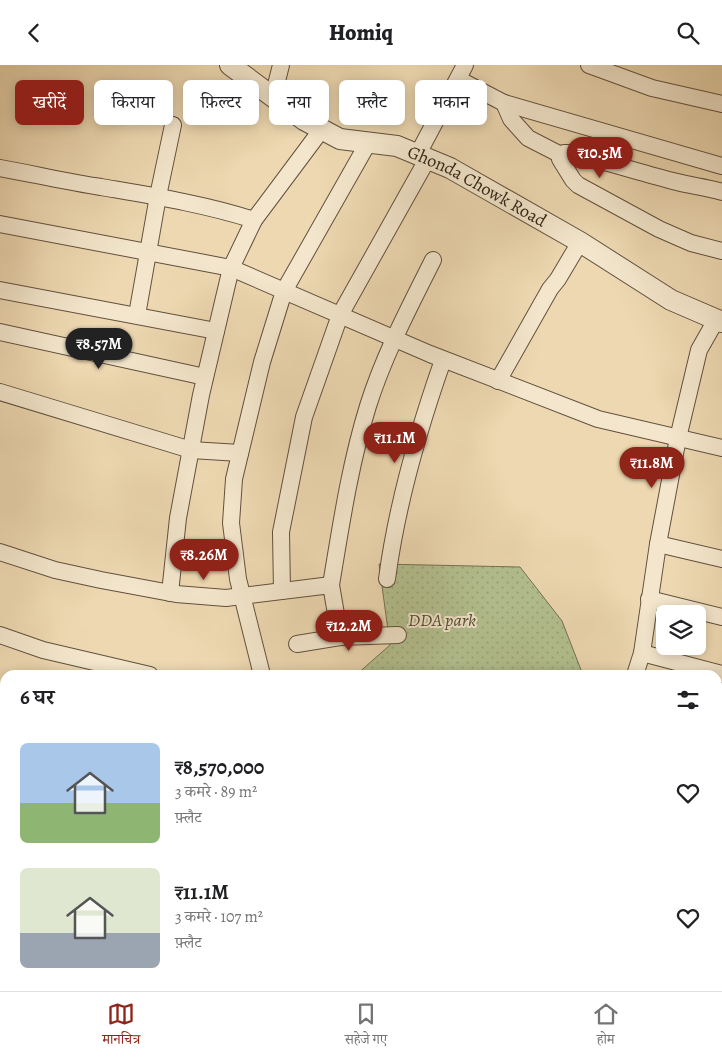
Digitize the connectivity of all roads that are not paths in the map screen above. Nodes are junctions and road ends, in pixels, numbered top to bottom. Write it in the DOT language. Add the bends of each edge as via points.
graph roads {
  1 [pos="230,65"];
  2 [pos="281,65"];
  3 [pos="589,65"];
  4 [pos="462,72"];
  5 [pos="277,80"];
  6 [pos="269,94"];
  7 [pos="504,103"];
  8 [pos="722,104"];
  9 [pos="173,125"];
  10 [pos="314,125"];
  11 [pos="322,129"];
  12 [pos="368,143"];
  13 [pos="561,155"];
  14 [pos="423,156"];
  15 [pos="722,166"];
  16 [pos="0,168"];
  17 [pos="722,192"];
  18 [pos="158,197"];
  19 [pos="254,220"];
  20 [pos="0,224"];
  21 [pos="580,242"];
  22 [pos="722,251"];
  23 [pos="148,252"];
  24 [pos="433,261"];
  25 [pos="231,268"];
  26 [pos="0,290"];
  27 [pos="284,291"];
  28 [pos="137,315"];
  29 [pos="340,315"];
  30 [pos="719,321"];
  31 [pos="216,331"];
  32 [pos="0,332"];
  33 [pos="394,339"];
  34 [pos="443,359"];
  35 [pos="205,377"];
  36 [pos="498,381"];
  37 [pos="0,392"];
  38 [pos="678,438"];
  39 [pos="722,448"];
  40 [pos="191,450"];
  41 [pos="240,453"];
  42 [pos="658,544"];
  43 [pos="0,552"];
  44 [pos="722,559"];
  45 [pos="388,579"];
  46 [pos="331,585"];
  47 [pos="282,591"];
  48 [pos="170,593"];
  49 [pos="243,596"];
  50 [pos="649,599"];
  51 [pos="722,617"];
  52 [pos="0,635"];
  53 [pos="398,635"];
  54 [pos="340,637"];
  55 [pos="297,644"];
  56 [pos="642,653"];
  57 [pos="129,670"];
  58 [pos="261,670"];
  59 [pos="637,670"];
  60 [pos="707,670"];
  1 -- 6 [label="street, Ghonda Chowk Road"];
  2 -- 5 [label="street"];
  3 -- 8 [label="street" via="652,88"];
  4 -- 7 [label="street"];
  4 -- 14 [label="street"];
  7 -- 13 [label="street" via="511,119 528,138"];
  7 -- 15 [label="street"];
  9 -- 18 [label="street"];
  10 -- 11 [label="street, Ghonda Chowk Road"];
  11 -- 12 [label="street, Ghonda Chowk Road" via="340,139"];
  11 -- 19 [label="street"];
  12 -- 14 [label="street, Ghonda Chowk Road" via="397,146"];
  12 -- 27 [label="street"];
  13 -- 17 [label="street" via="577,155"];
  13 -- 22 [label="street" via="562,165 578,185 659,229 691,243"];
  14 -- 21 [label="street, Ghonda Chowk Road"];
  14 -- 29 [label="street"];
  16 -- 18 [label="street"];
  18 -- 19 [label="street" via="221,209"];
  18 -- 23 [label="street"];
  19 -- 25 [label="street"];
  20 -- 23 [label="street"];
  21 -- 30 [label="street, Ghonda Chowk Road" via="671,300"];
  21 -- 36 [label="street"];
  23 -- 25 [label="street"];
  23 -- 28 [label="street"];
  24 -- 33 [label="street"];
  25 -- 27 [label="street"];
  25 -- 31 [label="street"];
  26 -- 28 [label="street"];
  27 -- 29 [label="street"];
  27 -- 41 [label="street" via="262,362"];
  28 -- 31 [label="street"];
  29 -- 33 [label="street"];
  29 -- 47 [label="street" via="302,426 281,532"];
  30 -- 38 [label="street" via="699,350"];
  31 -- 35 [label="street"];
  32 -- 35 [label="street"];
  33 -- 34 [label="street"];
  33 -- 46 [label="street" via="368,406 345,499"];
  34 -- 36 [label="street"];
  34 -- 45 [label="street" via="402,492"];
  35 -- 40 [label="street"];
  36 -- 38 [label="street" via="598,419"];
  37 -- 40 [label="street"];
  38 -- 39 [label="street"];
  38 -- 42 [label="street"];
  40 -- 41 [label="street"];
  40 -- 48 [label="street" via="178,518"];
  41 -- 49 [label="street" via="234,479 231,523"];
  42 -- 44 [label="street"];
  42 -- 50 [label="street"];
  43 -- 48 [label="street" via="56,570"];
  46 -- 47 [label="street"];
  46 -- 54 [label="street"];
  47 -- 49 [label="street"];
  48 -- 49 [label="street" via="226,598"];
  49 -- 58 [label="street"];
  50 -- 51 [label="street"];
  50 -- 56 [label="street"];
  52 -- 57 [label="street" via="43,650"];
  53 -- 54 [label="street"];
  54 -- 55 [label="street"];
  56 -- 59 [label="street"];
  56 -- 60 [label="street"];
}
